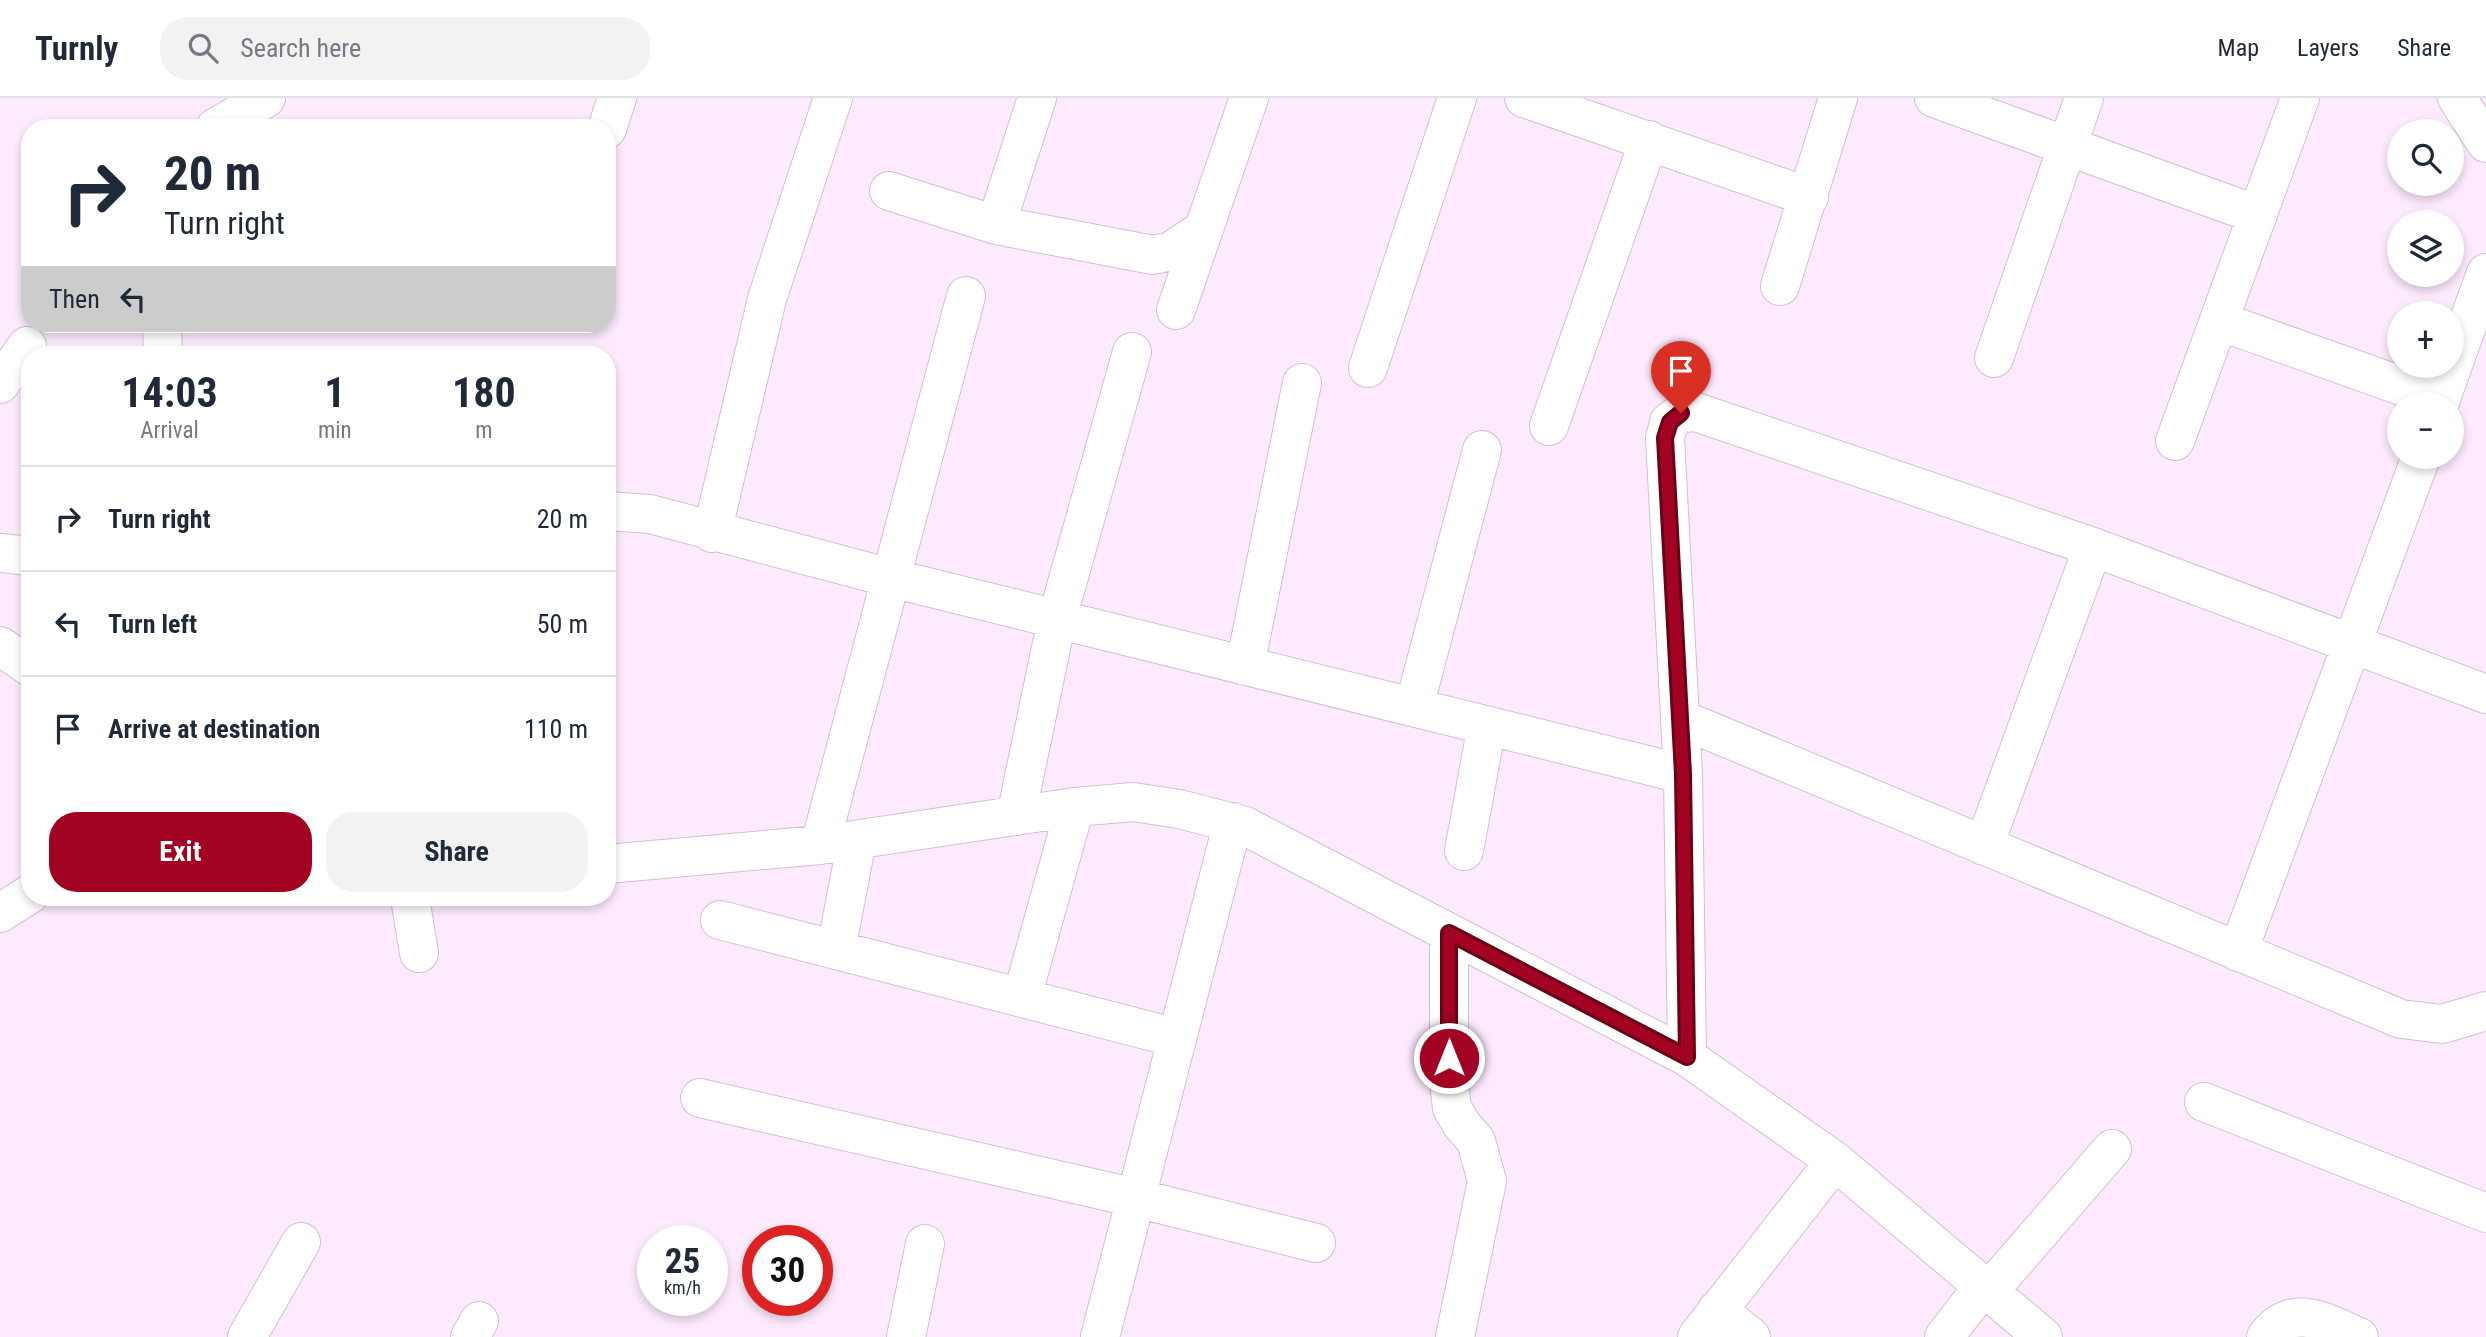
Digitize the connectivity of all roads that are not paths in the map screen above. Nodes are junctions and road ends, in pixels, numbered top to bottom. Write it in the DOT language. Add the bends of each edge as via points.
graph roads {
  1 [pos="266,98"];
  2 [pos="617,98"];
  3 [pos="833,98"];
  4 [pos="1037,98"];
  5 [pos="1250,98"];
  6 [pos="1457,98"];
  7 [pos="1524,98"];
  8 [pos="1838,98"];
  9 [pos="1934,98"];
  10 [pos="2084,98"];
  11 [pos="2300,98"];
  12 [pos="2457,98"];
  13 [pos="230,119"];
  14 [pos="610,119"];
  15 [pos="1649,140"];
  16 [pos="2486,143"];
  17 [pos="2067,146"];
  18 [pos="889,191"];
  19 [pos="1809,197"];
  20 [pos="2258,215"];
  21 [pos="996,225"];
  22 [pos="1204,229"];
  23 [pos="2486,273"];
  24 [pos="1780,286"];
  25 [pos="966,296"];
  26 [pos="1176,310"];
  27 [pos="2219,321"];
  28 [pos="1132,352"];
  29 [pos="21,354"];
  30 [pos="1994,358"];
  31 [pos="1368,368"];
  32 [pos="1302,383"];
  33 [pos="0,384"];
  34 [pos="2413,392"];
  35 [pos="2444,392"];
  36 [pos="1549,425"];
  37 [pos="2175,441"];
  38 [pos="1482,450"];
  39 [pos="2416,469"];
  40 [pos="616,512"];
  41 [pos="712,533"];
  42 [pos="2093,547"];
  43 [pos="0,554"];
  44 [pos="21,555"];
  45 [pos="891,578"];
  46 [pos="1057,619"];
  47 [pos="2353,644"];
  48 [pos="1245,666"];
  49 [pos="2486,694"];
  50 [pos="1414,707"];
  51 [pos="1681,719"];
  52 [pos="1487,726"];
  53 [pos="1683,774"];
  54 [pos="1075,807"];
  55 [pos="1016,816"];
  56 [pos="1233,822"];
  57 [pos="858,840"];
  58 [pos="820,845"];
  59 [pos="1984,846"];
  60 [pos="1464,850"];
  61 [pos="616,863"];
  62 [pos="21,900"];
  63 [pos="411,906"];
  64 [pos="0,913"];
  65 [pos="720,920"];
  66 [pos="1449,933"];
  67 [pos="836,950"];
  68 [pos="2238,952"];
  69 [pos="419,953"];
  70 [pos="1021,998"];
  71 [pos="2486,1011"];
  72 [pos="1177,1038"];
  73 [pos="1687,1057"];
  74 [pos="700,1098"];
  75 [pos="2204,1102"];
  76 [pos="2112,1149"];
  77 [pos="1835,1161"];
  78 [pos="1136,1198"];
  79 [pos="2486,1213"];
  80 [pos="302,1242"];
  81 [pos="1316,1243"];
  82 [pos="925,1244"];
  83 [pos="1985,1290"];
  84 [pos="1707,1324"];
  85 [pos="247,1337"];
  86 [pos="906,1337"];
  87 [pos="1100,1337"];
  88 [pos="1455,1337"];
  89 [pos="1751,1337"];
  90 [pos="1944,1337"];
  91 [pos="2043,1337"];
  92 [pos="2266,1337"];
  93 [pos="2359,1337"];
  1 -- 13 [label="street"];
  2 -- 14 [label="street"];
  3 -- 41 [label="street" via="767,299"];
  4 -- 21 [label="street"];
  5 -- 22 [label="street"];
  6 -- 31 [label="street"];
  7 -- 15 [label="street"];
  8 -- 19 [label="street"];
  9 -- 17 [label="street"];
  10 -- 17 [label="street"];
  11 -- 20 [label="street"];
  12 -- 16 [label="street"];
  15 -- 19 [label="street"];
  15 -- 36 [label="street"];
  17 -- 20 [label="street"];
  17 -- 30 [label="street"];
  18 -- 21 [label="street"];
  19 -- 24 [label="street"];
  20 -- 27 [label="street"];
  21 -- 22 [label="street" via="1153,256 1171,251"];
  22 -- 26 [label="street"];
  23 -- 35 [label="street"];
  25 -- 45 [label="street"];
  27 -- 34 [label="street"];
  27 -- 37 [label="street"];
  28 -- 46 [label="street"];
  29 -- 33 [label="street"];
  32 -- 48 [label="street"];
  38 -- 50 [label="street"];
  39 -- 47 [label="street"];
  40 -- 41 [label="street" via="650,514"];
  41 -- 45 [label="street"];
  42 -- 47 [label="street"];
  42 -- 51 [label="street" via="1773,436 1696,412 1681,413 1670,422 1665,438"];
  42 -- 59 [label="street"];
  43 -- 44 [label="street"];
  45 -- 46 [label="street"];
  45 -- 58 [label="street"];
  46 -- 48 [label="street"];
  46 -- 55 [label="street"];
  47 -- 49 [label="street"];
  47 -- 68 [label="street"];
  48 -- 50 [label="street"];
  50 -- 52 [label="street"];
  51 -- 53 [label="street"];
  51 -- 59 [label="street"];
  52 -- 53 [label="street"];
  52 -- 60 [label="street"];
  53 -- 73 [label="street"];
  54 -- 55 [label="street"];
  54 -- 56 [label="street" via="1133,802"];
  54 -- 70 [label="street"];
  55 -- 57 [label="street"];
  56 -- 66 [label="street"];
  56 -- 72 [label="street"];
  57 -- 58 [label="street"];
  57 -- 67 [label="street"];
  58 -- 61 [label="street"];
  59 -- 68 [label="street"];
  62 -- 64 [label="street"];
  63 -- 69 [label="street"];
  65 -- 67 [label="street"];
  66 -- 73 [label="street"];
  66 -- 88 [label="street" via="1452,1108 1476,1141 1487,1181"];
  67 -- 70 [label="street"];
  68 -- 71 [label="street" via="2401,1019 2442,1024"];
  70 -- 72 [label="street"];
  72 -- 78 [label="street"];
  73 -- 77 [label="street"];
  74 -- 78 [label="street"];
  75 -- 79 [label="street"];
  76 -- 83 [label="street"];
  77 -- 83 [label="street"];
  77 -- 84 [label="street"];
  78 -- 81 [label="street"];
  78 -- 87 [label="street"];
  80 -- 85 [label="street"];
  82 -- 86 [label="street"];
  83 -- 90 [label="street"];
  83 -- 91 [label="street"];
  84 -- 89 [label="street"];
  92 -- 93 [label="street" via="2276,1324 2296,1316"];
}
